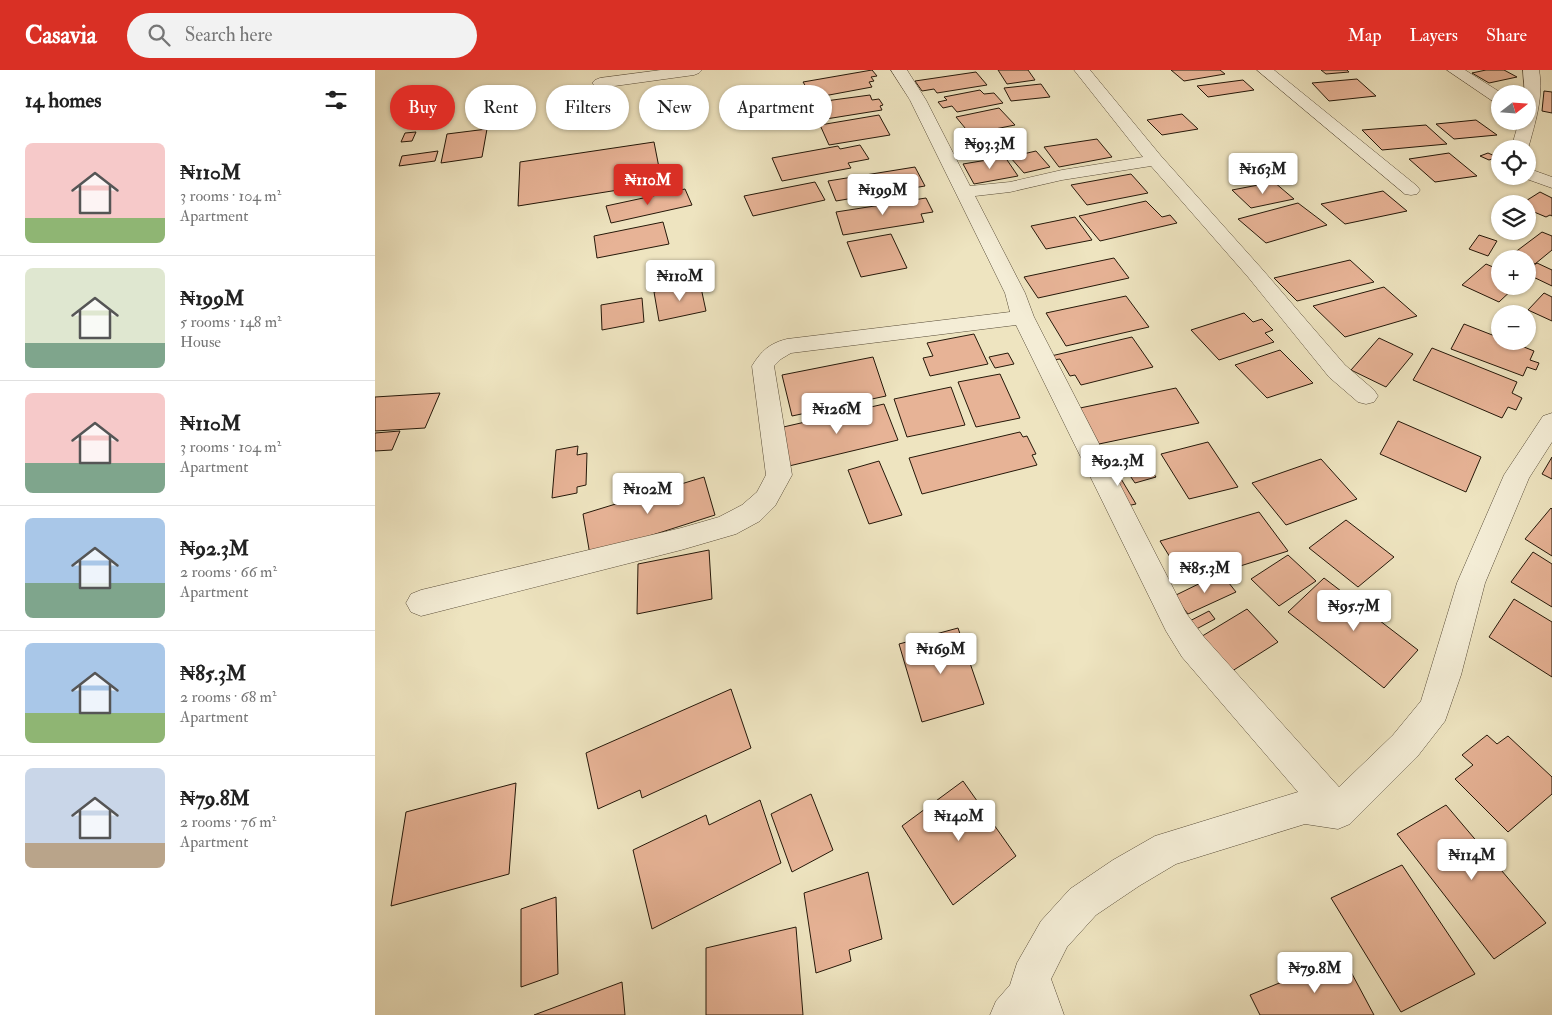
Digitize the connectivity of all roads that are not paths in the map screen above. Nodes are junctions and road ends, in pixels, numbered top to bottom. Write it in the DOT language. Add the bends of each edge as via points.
graph roads {
  1 [pos="694,70"];
  2 [pos="899,70"];
  3 [pos="1083,70"];
  4 [pos="1265,70"];
  5 [pos="1455,70"];
  6 [pos="1531,70"];
  7 [pos="600,82"];
  8 [pos="1535,85"];
  9 [pos="1491,93"];
  10 [pos="1155,160"];
  11 [pos="1536,177"];
  12 [pos="1552,183"];
  13 [pos="1411,190"];
  14 [pos="963,192"];
  15 [pos="1023,317"];
  16 [pos="1366,396"];
  17 [pos="1552,422"];
  18 [pos="421,603"];
  19 [pos="1338,812"];
  20 [pos="1031,977"];
  21 [pos="1010,1015"];
  22 [pos="1044,1015"];
  1 -- 7 [label="street"];
  2 -- 14 [label="street" via="919,100"];
  3 -- 10 [label="street"];
  4 -- 13 [label="street"];
  5 -- 9 [label="street"];
  6 -- 8 [label="street"];
  10 -- 14 [label="street" via="1062,174 1010,187"];
  10 -- 16 [label="street" via="1337,371"];
  11 -- 12 [label="street"];
  14 -- 15 [label="street" via="1015,293"];
  15 -- 18 [label="street" via="787,346 775,351 763,366 779,475 766,499 751,513 726,526 681,539"];
  15 -- 19 [label="street" via="1176,622 1193,647"];
  17 -- 19 [label="street" via="1517,474 1471,584 1434,710 1405,746"];
  19 -- 20 [label="street" via="1305,807 1168,849 1083,902 1054,934"];
  20 -- 21 [label="street" via="1029,994"];
  20 -- 22 [label="street"];
}
